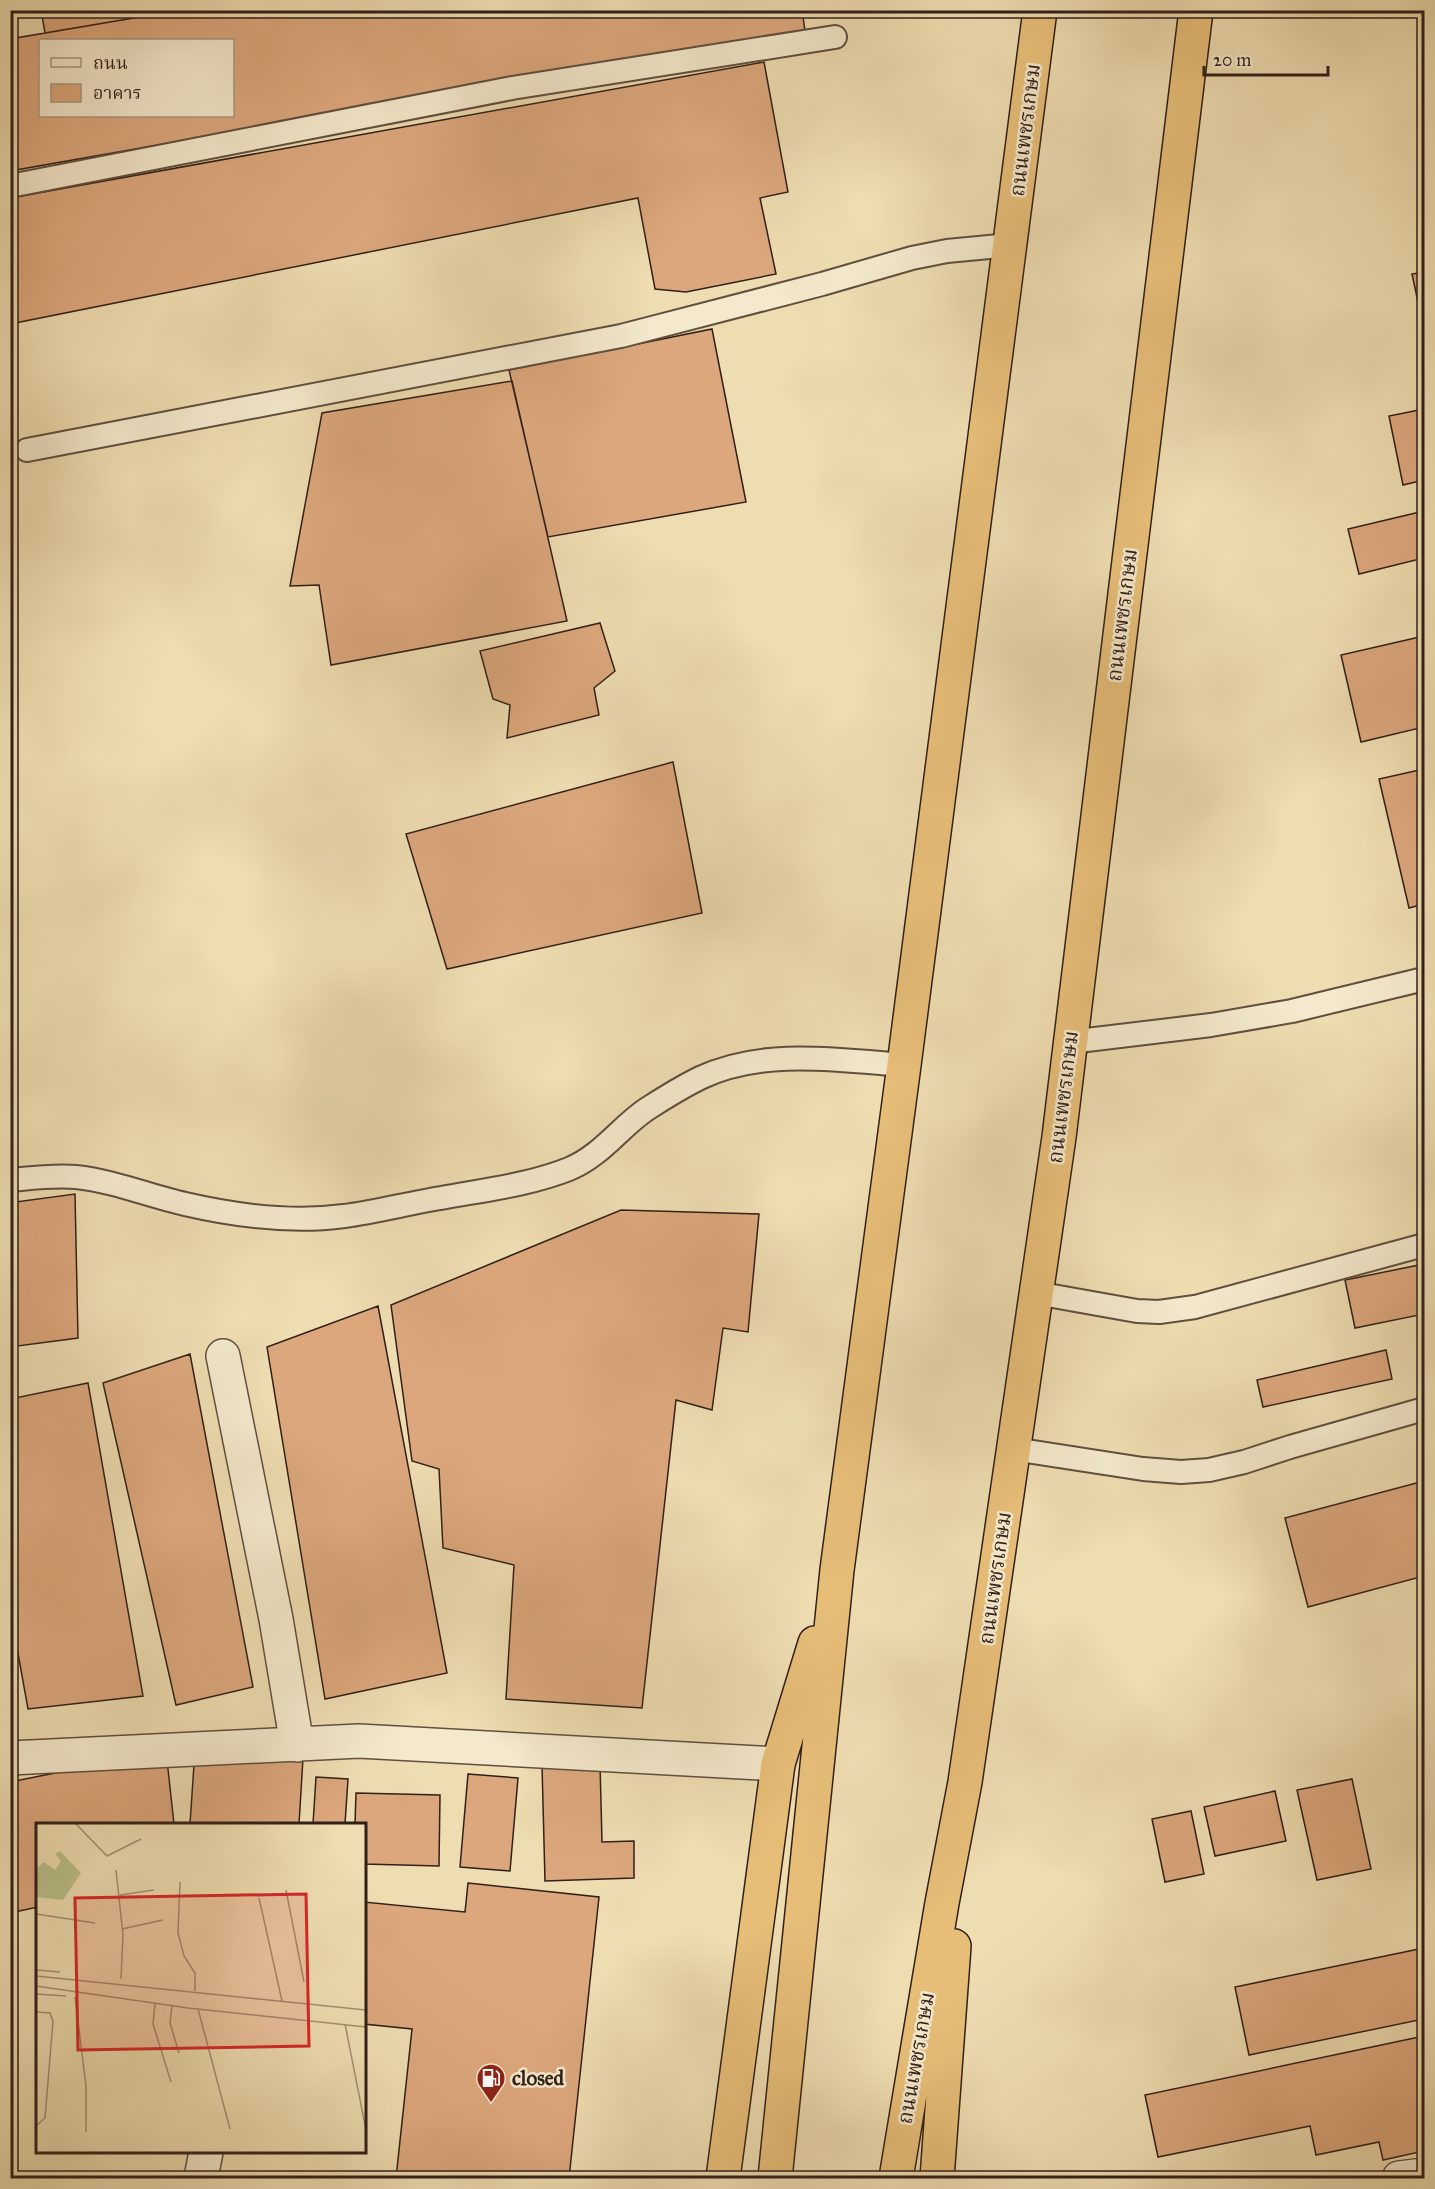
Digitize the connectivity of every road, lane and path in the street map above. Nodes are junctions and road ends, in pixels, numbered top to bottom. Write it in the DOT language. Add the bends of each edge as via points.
graph roads {
  1 [pos="1040,10"];
  2 [pos="1196,10"];
  3 [pos="835,37"];
  4 [pos="10,186"];
  5 [pos="1010,245"];
  6 [pos="27,450"];
  7 [pos="1425,979"];
  8 [pos="1070,1042"];
  9 [pos="904,1065"];
  10 [pos="10,1180"];
  11 [pos="1425,1245"];
  12 [pos="1036,1293"];
  13 [pos="223,1356"];
  14 [pos="1425,1409"];
  15 [pos="1013,1449"];
  16 [pos="837,1570"];
  17 [pos="297,1744"];
  18 [pos="10,1758"];
  19 [pos="778,1764"];
  20 [pos="966,1782"];
  21 [pos="206,2153"];
  22 [pos="1425,2175"];
  23 [pos="201,2178"];
  24 [pos="723,2178"];
  25 [pos="775,2178"];
  26 [pos="896,2178"];
  27 [pos="937,2178"];
  28 [pos="1399,2178"];
  1 -- 5 [label="highway, ถนนเพชรเกษม"];
  2 -- 8 [label="highway, ถนนเพชรเกษม"];
  3 -- 4 [label="lane" via="512,88"];
  5 -- 6 [label="lane" via="912,258 621,336"];
  5 -- 9 [label="highway, ถนนเพชรเกษม"];
  7 -- 8 [label="lane" via="1292,1011"];
  8 -- 12 [label="highway, ถนนเพชรเกษม"];
  9 -- 10 [label="lane" via="814,1059 765,1061 727,1068 701,1077 666,1097 597,1154 571,1168 509,1185 344,1216 241,1215 76,1177"];
  9 -- 16 [label="highway, ถนนเพชรเกษม"];
  11 -- 12 [label="lane" via="1195,1307 1160,1312"];
  12 -- 15 [label="highway, ถนนเพชรเกษม"];
  13 -- 17 [label="street"];
  14 -- 15 [label="lane" via="1209,1470 1143,1469"];
  15 -- 20 [label="highway, ถนนเพชรเกษม"];
  16 -- 19 [label="highway"];
  16 -- 25 [label="highway, ถนนเพชรเกษม"];
  17 -- 18 [label="street"];
  17 -- 19 [label="street" via="358,1742"];
  19 -- 24 [label="highway"];
  20 -- 26 [label="highway, ถนนเพชรเกษม"];
  20 -- 27 [label="highway"];
  21 -- 23 [label="street"];
  22 -- 28 [label="street"];
}
